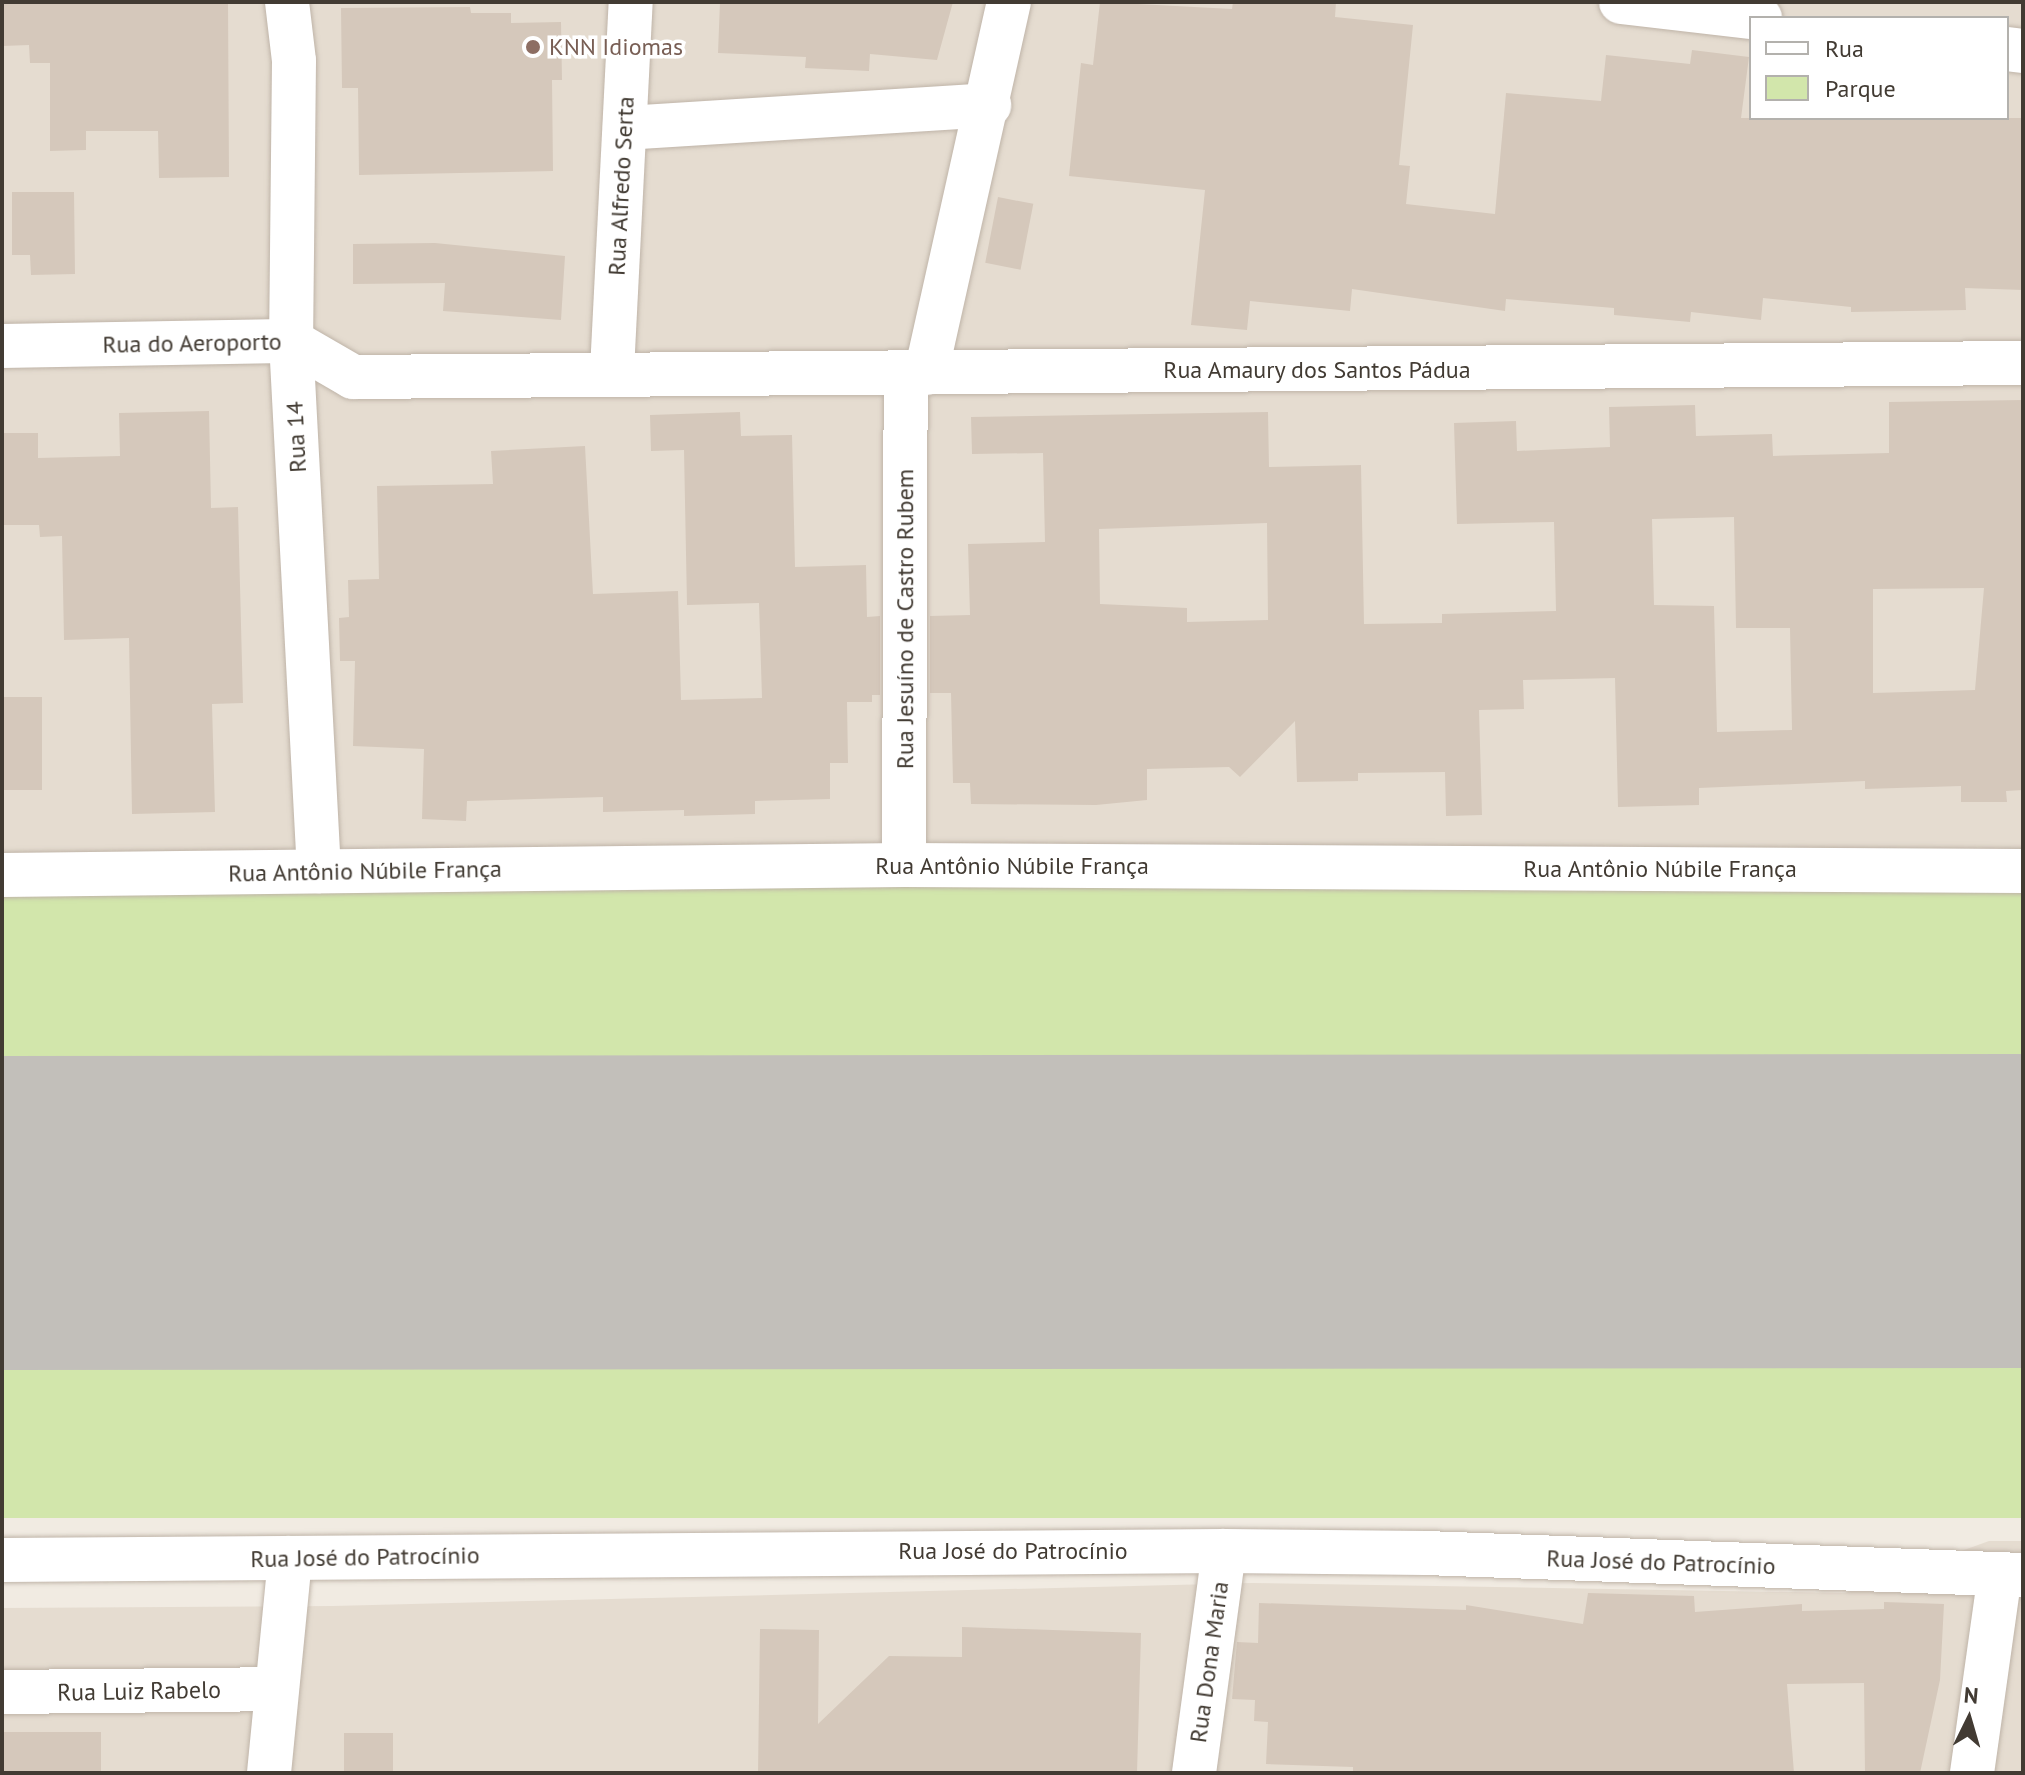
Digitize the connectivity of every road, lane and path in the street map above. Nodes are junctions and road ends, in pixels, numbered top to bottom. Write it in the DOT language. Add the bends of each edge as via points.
graph roads {
  1 [pos="287,2"];
  2 [pos="631,2"];
  3 [pos="1009,2"];
  4 [pos="1621,2"];
  5 [pos="1749,17"];
  6 [pos="989,105"];
  7 [pos="625,128"];
  8 [pos="291,341"];
  9 [pos="2,346"];
  10 [pos="2023,363"];
  11 [pos="612,371"];
  12 [pos="916,373"];
  13 [pos="904,865"];
  14 [pos="319,871"];
  15 [pos="2023,871"];
  16 [pos="2,875"];
  17 [pos="1224,1551"];
  18 [pos="290,1558"];
  19 [pos="2,1560"];
  20 [pos="2012,1575"];
  21 [pos="276,1689"];
  22 [pos="2,1692"];
  23 [pos="269,1773"];
  24 [pos="1194,1773"];
  25 [pos="1972,1773"];
  1 -- 8 [label="street, Rua 14" via="294,61"];
  2 -- 7 [label="street, Rua Alfredo Serta"];
  3 -- 6 [label="street, Rua Jesuíno de Castro Rubem"];
  4 -- 5 [label="street"];
  6 -- 7 [label="street"];
  6 -- 12 [label="street, Rua Jesuíno de Castro Rubem"];
  7 -- 11 [label="street, Rua Alfredo Serta"];
  8 -- 9 [label="street, Rua do Aeroporto"];
  8 -- 11 [label="street, Rua do Aeroporto" via="353,377"];
  8 -- 14 [label="street, Rua 14"];
  10 -- 12 [label="street, Rua Amaury dos Santos Pádua"];
  11 -- 12 [label="street, Rua Amaury dos Santos Pádua"];
  12 -- 13 [label="street, Rua Jesuíno de Castro Rubem"];
  13 -- 14 [label="street, Rua Antônio Núbile França"];
  13 -- 15 [label="street, Rua Antônio Núbile França"];
  14 -- 16 [label="street, Rua Antônio Núbile França"];
  17 -- 18 [label="street, Rua José do Patrocínio"];
  17 -- 20 [label="street, Rua José do Patrocínio" via="1426,1553"];
  17 -- 24 [label="street, Rua Dona Maria"];
  18 -- 19 [label="street, Rua José do Patrocínio"];
  18 -- 21 [label="street"];
  20 -- 25 [label="street"];
  21 -- 22 [label="street, Rua Luiz Rabelo"];
  21 -- 23 [label="street"];
}
